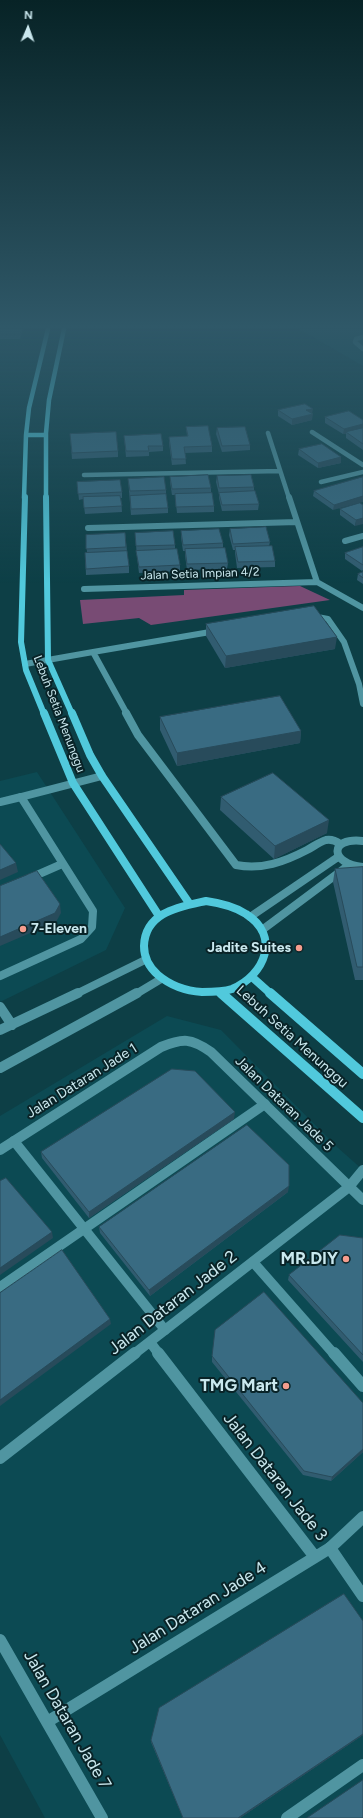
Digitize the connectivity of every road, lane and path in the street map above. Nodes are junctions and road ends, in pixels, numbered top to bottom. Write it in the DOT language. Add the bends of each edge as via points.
graph roads {
  1 [pos="28,414"];
  2 [pos="48,414"];
  3 [pos="312,432"];
  4 [pos="268,433"];
  5 [pos="26,435"];
  6 [pos="46,435"];
  7 [pos="363,465"];
  8 [pos="280,471"];
  9 [pos="363,472"];
  10 [pos="84,475"];
  11 [pos="321,482"];
  12 [pos="297,522"];
  13 [pos="88,528"];
  14 [pos="363,536"];
  15 [pos="346,542"];
  16 [pos="317,582"];
  17 [pos="84,589"];
  18 [pos="363,608"];
  19 [pos="306,616"];
  20 [pos="222,630"];
  21 [pos="93,652"];
  22 [pos="48,660"];
  23 [pos="25,664"];
  24 [pos="363,704"];
  25 [pos="102,776"];
  26 [pos="73,783"];
  27 [pos="21,797"];
  28 [pos="0,802"];
  29 [pos="363,841"];
  30 [pos="340,844"];
  31 [pos="338,857"];
  32 [pos="62,864"];
  33 [pos="349,865"];
  34 [pos="363,867"];
  35 [pos="21,882"];
  36 [pos="189,903"];
  37 [pos="159,916"];
  38 [pos="250,917"];
  39 [pos="262,930"];
  40 [pos="145,960"];
  41 [pos="0,976"];
  42 [pos="252,977"];
  43 [pos="161,979"];
  44 [pos="220,992"];
  45 [pos="0,1007"];
  46 [pos="12,1024"];
  47 [pos="0,1030"];
  48 [pos="180,1039"];
  49 [pos="0,1068"];
  50 [pos="363,1074"];
  51 [pos="265,1104"];
  52 [pos="363,1118"];
  53 [pos="14,1141"];
  54 [pos="0,1150"];
  55 [pos="363,1170"];
  56 [pos="349,1187"];
  57 [pos="363,1200"];
  58 [pos="84,1229"];
  59 [pos="253,1262"];
  60 [pos="0,1287"];
  61 [pos="166,1330"];
  62 [pos="150,1342"];
  63 [pos="363,1386"];
  64 [pos="0,1458"];
  65 [pos="363,1517"];
  66 [pos="330,1548"];
  67 [pos="315,1557"];
  68 [pos="363,1596"];
  69 [pos="0,1640"];
  70 [pos="47,1722"];
  71 [pos="363,1765"];
  72 [pos="102,1818"];
  73 [pos="286,1818"];
  1 -- 5 [label="street, Lebuh Setia Menunggu"];
  2 -- 6 [label="street, Lebuh Setia Menunggu"];
  3 -- 7 [label="street"];
  4 -- 8 [label="street"];
  5 -- 6 [label="street"];
  5 -- 23 [label="street, Lebuh Setia Menunggu" via="20,642"];
  6 -- 22 [label="street, Lebuh Setia Menunggu"];
  8 -- 10 [label="street"];
  8 -- 12 [label="street"];
  9 -- 11 [label="street"];
  12 -- 13 [label="street"];
  12 -- 16 [label="street"];
  14 -- 15 [label="street"];
  16 -- 17 [label="street, Jalan Setia Impian 4/2"];
  16 -- 18 [label="street"];
  19 -- 24 [label="street" via="328,619 344,642 360,684"];
  20 -- 21 [label="street"];
  21 -- 22 [label="street"];
  21 -- 30 [label="street" via="138,735 236,865 247,868 273,866 326,840 334,840"];
  22 -- 23 [label="street"];
  22 -- 25 [label="street, Lebuh Setia Menunggu" via="90,755"];
  23 -- 26 [label="street, Lebuh Setia Menunggu"];
  25 -- 26 [label="street"];
  25 -- 36 [label="street, Lebuh Setia Menunggu"];
  26 -- 27 [label="street"];
  26 -- 37 [label="street, Lebuh Setia Menunggu"];
  27 -- 28 [label="street"];
  27 -- 32 [label="street"];
  29 -- 30 [label="street" via="350,840"];
  30 -- 31 [label="street" via="336,850"];
  31 -- 33 [label="street"];
  31 -- 38 [label="street"];
  32 -- 35 [label="street"];
  32 -- 41 [label="street" via="93,911 92,926 81,939"];
  33 -- 34 [label="street"];
  33 -- 39 [label="street"];
  36 -- 37 [label="street"];
  36 -- 38 [label="street" via="222,903"];
  37 -- 40 [label="street" via="144,936"];
  38 -- 39 [label="street"];
  39 -- 42 [label="street" via="266,954 262,966"];
  40 -- 43 [label="street"];
  40 -- 46 [label="street"];
  42 -- 44 [label="street" via="238,986"];
  42 -- 50 [label="street, Lebuh Setia Menunggu"];
  43 -- 44 [label="street" via="178,988 199,993"];
  43 -- 49 [label="street"];
  44 -- 52 [label="street, Lebuh Setia Menunggu"];
  45 -- 46 [label="street"];
  46 -- 47 [label="street"];
  48 -- 51 [label="street, Jalan Dataran Jade 5" via="197,1042 211,1052"];
  48 -- 53 [label="street, Jalan Dataran Jade 1" via="161,1048"];
  51 -- 56 [label="street, Jalan Dataran Jade 5"];
  51 -- 58 [label="street"];
  53 -- 54 [label="street, Jalan Dataran Jade 1"];
  53 -- 58 [label="street"];
  55 -- 56 [label="street, Jalan Dataran Jade 2"];
  56 -- 57 [label="street, Jalan Dataran Jade 5"];
  56 -- 59 [label="street, Jalan Dataran Jade 2"];
  58 -- 60 [label="street"];
  58 -- 61 [label="street"];
  59 -- 61 [label="street, Jalan Dataran Jade 2"];
  59 -- 63 [label="street"];
  61 -- 62 [label="street, Jalan Dataran Jade 2"];
  62 -- 64 [label="street, Jalan Dataran Jade 2"];
  62 -- 67 [label="street, Jalan Dataran Jade 3"];
  65 -- 66 [label="street, Jalan Dataran Jade 4"];
  66 -- 67 [label="street, Jalan Dataran Jade 4"];
  66 -- 68 [label="street"];
  67 -- 70 [label="street, Jalan Dataran Jade 4"];
  69 -- 70 [label="street, Jalan Dataran Jade 7"];
  70 -- 72 [label="street, Jalan Dataran Jade 7"];
  71 -- 73 [label="street"];
}
